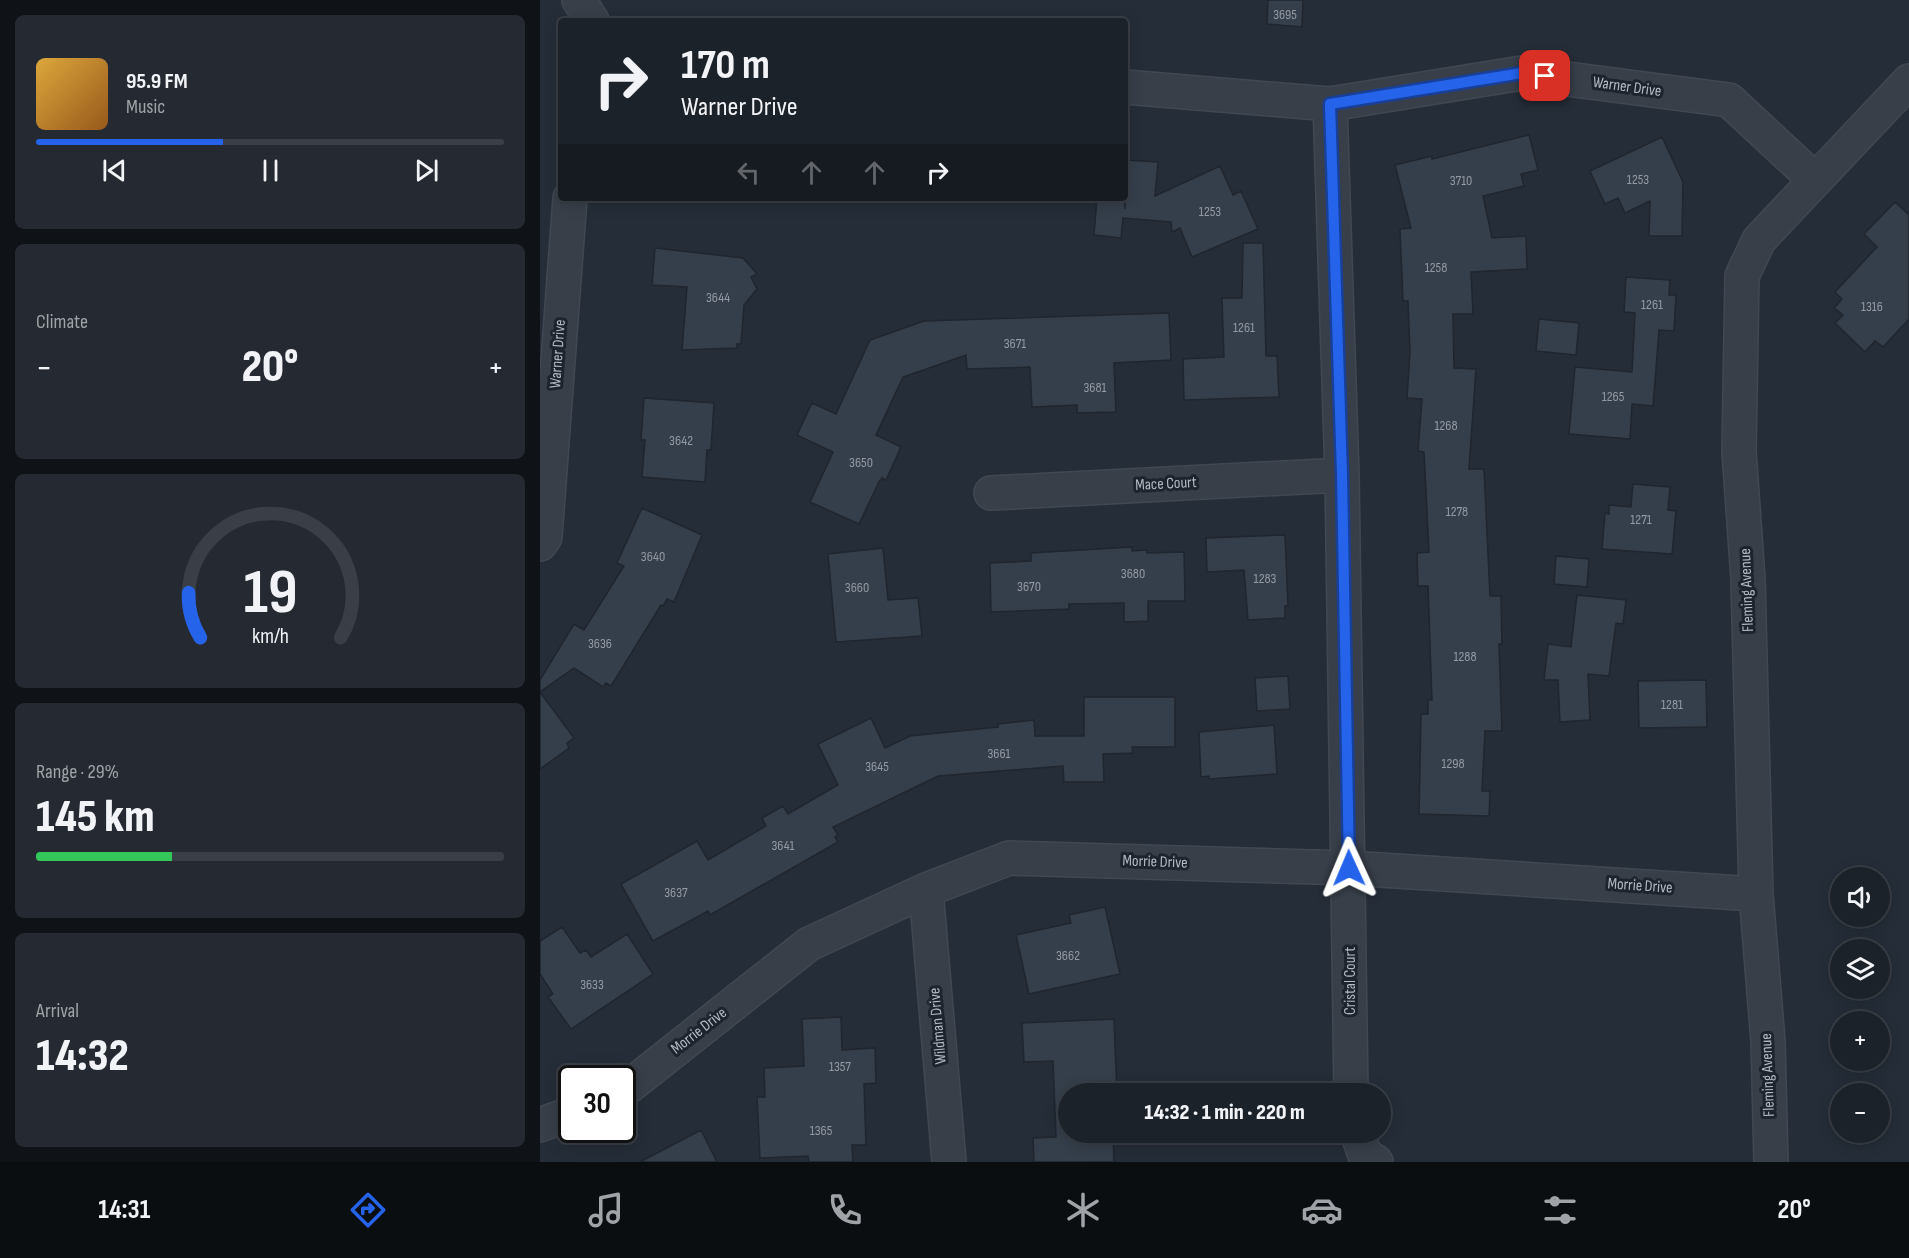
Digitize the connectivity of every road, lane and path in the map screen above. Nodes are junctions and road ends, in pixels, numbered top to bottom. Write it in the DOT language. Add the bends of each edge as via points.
graph roads {
  1 [pos="579,0"];
  2 [pos="590,18"];
  3 [pos="1909,81"];
  4 [pos="1128,87"];
  5 [pos="1330,104"];
  6 [pos="1814,179"];
  7 [pos="570,201"];
  8 [pos="1342,474"];
  9 [pos="991,493"];
  10 [pos="540,544"];
  11 [pos="1349,868"];
  12 [pos="926,890"];
  13 [pos="1756,894"];
  14 [pos="636,1081"];
  15 [pos="1351,1083"];
  16 [pos="558,1118"];
  17 [pos="540,1125"];
  18 [pos="1361,1143"];
  19 [pos="949,1162"];
  20 [pos="1376,1162"];
  21 [pos="1771,1162"];
  1 -- 2 [label="street"];
  3 -- 6 [label="street, Fleming Avenue"];
  4 -- 5 [label="street, Warner Drive"];
  5 -- 6 [label="street, Warner Drive" via="1522,73 1730,100"];
  5 -- 8 [label="street, Cristal Court"];
  6 -- 13 [label="street, Fleming Avenue" via="1759,240 1742,276 1739,451 1748,579"];
  7 -- 10 [label="street, Warner Drive" via="545,537"];
  8 -- 9 [label="street, Mace Court"];
  8 -- 11 [label="street, Cristal Court"];
  11 -- 12 [label="street, Morrie Drive" via="1009,858"];
  11 -- 13 [label="street, Morrie Drive"];
  11 -- 15 [label="street, Cristal Court"];
  12 -- 14 [label="street, Morrie Drive" via="809,944"];
  12 -- 19 [label="street, Wildman Drive"];
  13 -- 21 [label="street, Fleming Avenue" via="1768,1041"];
  16 -- 17 [label="street"];
  18 -- 20 [label="street" via="1365,1155"];
}
